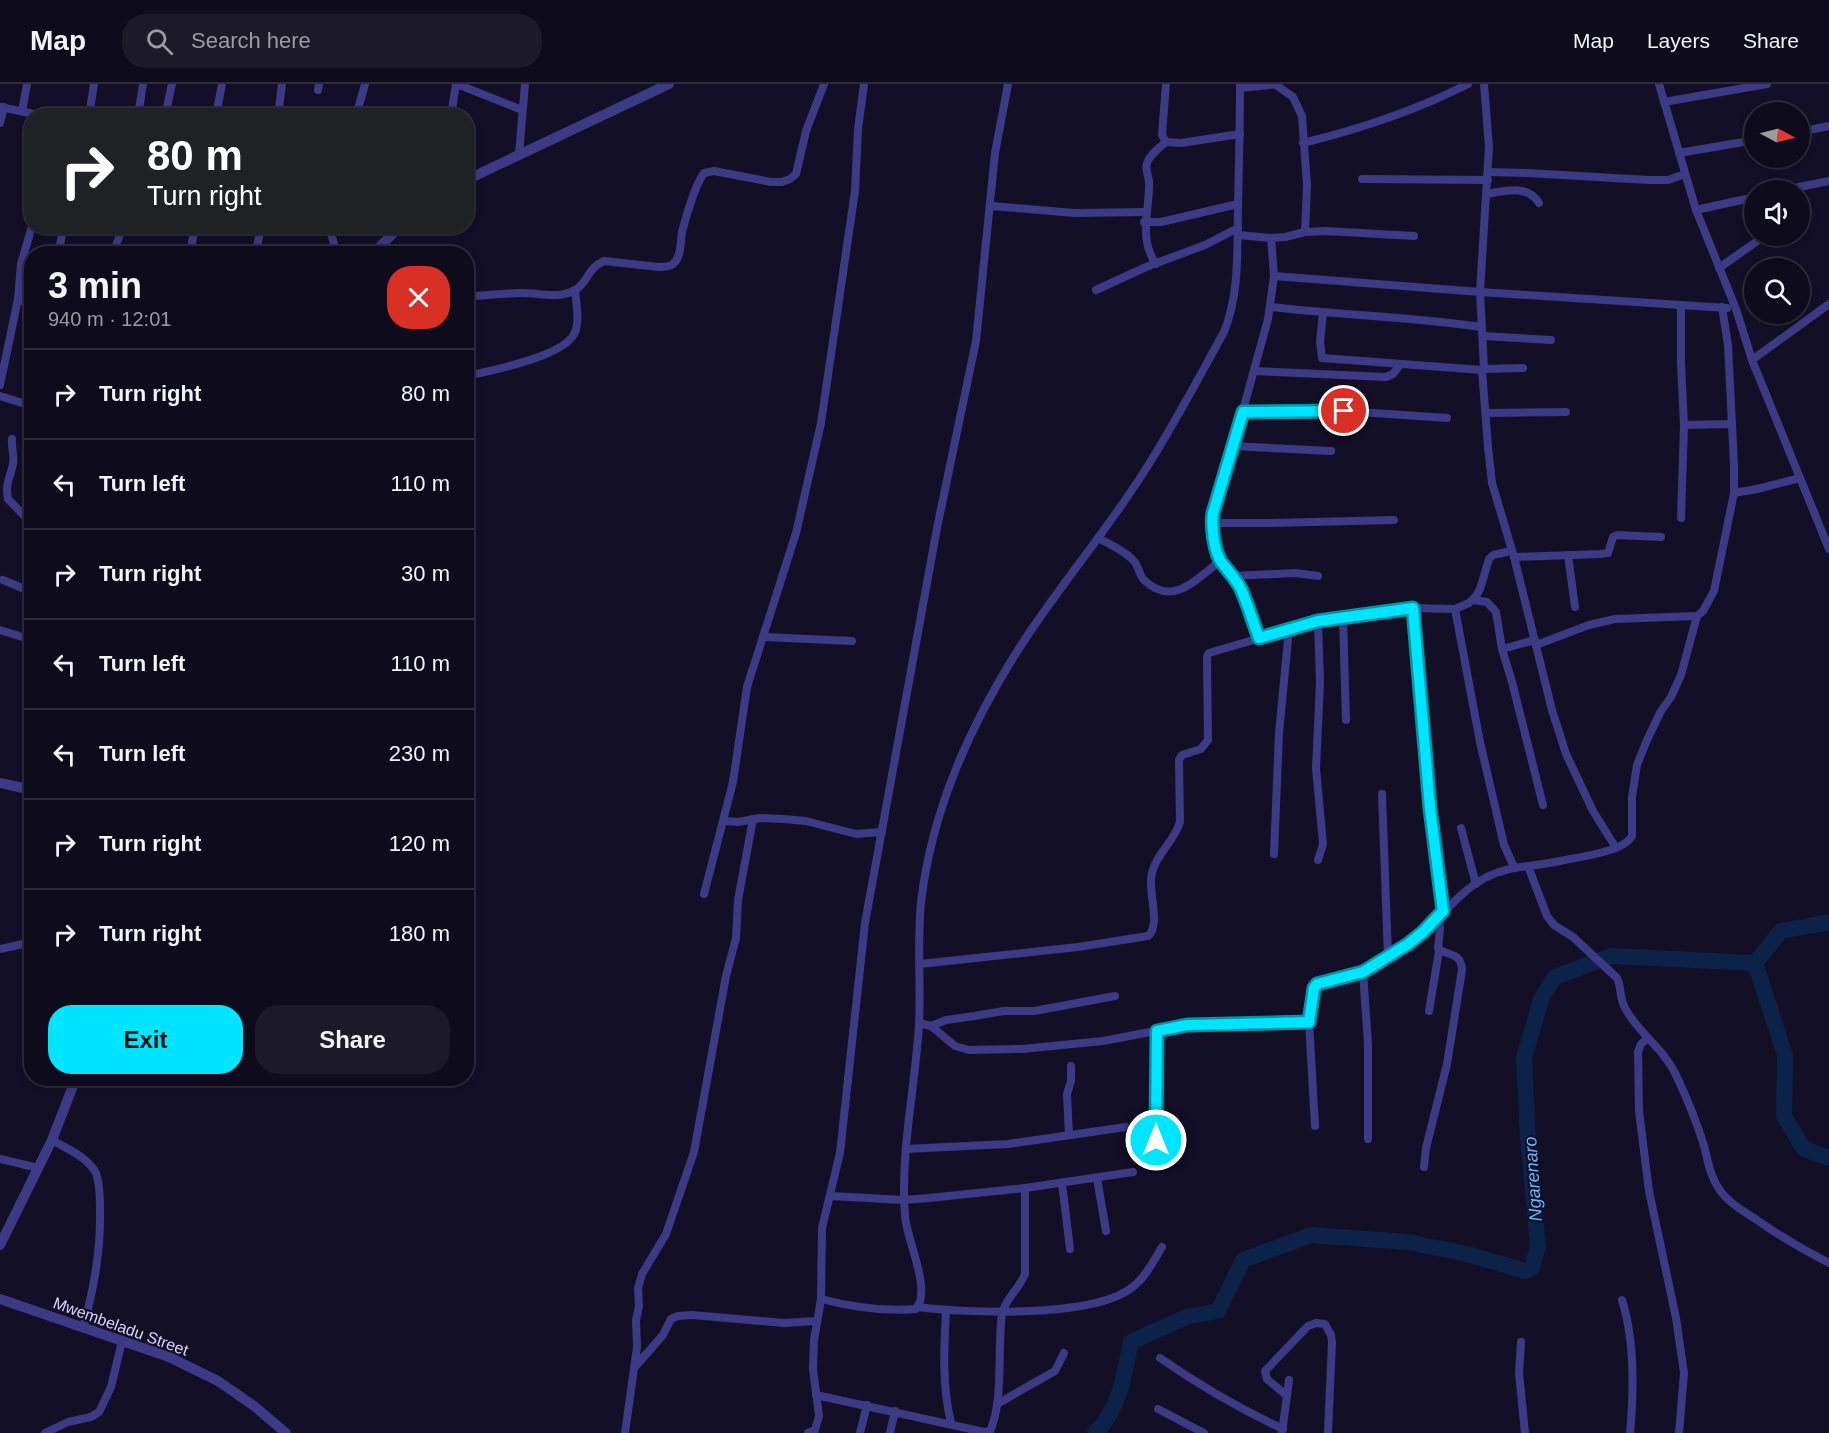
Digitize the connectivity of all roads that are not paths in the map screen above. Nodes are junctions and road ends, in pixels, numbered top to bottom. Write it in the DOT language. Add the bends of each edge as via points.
graph roads {
  1 [pos="27,84"];
  2 [pos="94,84"];
  3 [pos="143,84"];
  4 [pos="172,84"];
  5 [pos="222,84"];
  6 [pos="282,84"];
  7 [pos="365,84"];
  8 [pos="456,84"];
  9 [pos="525,84"];
  10 [pos="644,84"];
  11 [pos="669,84"];
  12 [pos="824,84"];
  13 [pos="864,84"];
  14 [pos="1009,84"];
  15 [pos="1166,84"];
  16 [pos="1277,84"];
  17 [pos="1468,84"];
  18 [pos="1484,84"];
  19 [pos="1659,84"];
  20 [pos="1767,84"];
  21 [pos="1240,86"];
  22 [pos="644,97"];
  23 [pos="1664,102"];
  24 [pos="2,107"];
  25 [pos="90,108"];
  26 [pos="139,108"];
  27 [pos="167,108"];
  28 [pos="218,108"];
  29 [pos="279,108"];
  30 [pos="358,108"];
  31 [pos="452,108"];
  32 [pos="522,110"];
  33 [pos="22,111"];
  34 [pos="0,123"];
  35 [pos="1829,126"];
  36 [pos="1810,130"];
  37 [pos="1240,134"];
  38 [pos="1166,142"];
  39 [pos="1744,142"];
  40 [pos="1303,143"];
  41 [pos="1679,153"];
  42 [pos="519,154"];
  43 [pos="1685,174"];
  44 [pos="474,176"];
  45 [pos="1488,176"];
  46 [pos="1362,179"];
  47 [pos="1829,181"];
  48 [pos="1810,185"];
  49 [pos="1487,194"];
  50 [pos="1744,199"];
  51 [pos="1539,203"];
  52 [pos="1238,204"];
  53 [pos="991,206"];
  54 [pos="1696,210"];
  55 [pos="1146,212"];
  56 [pos="1144,222"];
  57 [pos="1238,232"];
  58 [pos="1305,232"];
  59 [pos="392,234"];
  60 [pos="1414,236"];
  61 [pos="1271,238"];
  62 [pos="380,246"];
  63 [pos="1750,246"];
  64 [pos="24,254"];
  65 [pos="1156,264"];
  66 [pos="1719,268"];
  67 [pos="1274,276"];
  68 [pos="575,290"];
  69 [pos="1096,290"];
  70 [pos="1480,292"];
  71 [pos="474,296"];
  72 [pos="18,298"];
  73 [pos="24,301"];
  74 [pos="1829,304"];
  75 [pos="1681,305"];
  76 [pos="1270,307"];
  77 [pos="1722,307"];
  78 [pos="1737,309"];
  79 [pos="1323,313"];
  80 [pos="1481,327"];
  81 [pos="1483,336"];
  82 [pos="1551,340"];
  83 [pos="1752,360"];
  84 [pos="1400,365"];
  85 [pos="1522,368"];
  86 [pos="1483,369"];
  87 [pos="1254,371"];
  88 [pos="474,374"];
  89 [pos="0,385"];
  90 [pos="0,396"];
  91 [pos="24,404"];
  92 [pos="1566,411"];
  93 [pos="1243,412"];
  94 [pos="1486,413"];
  95 [pos="1447,418"];
  96 [pos="1732,424"];
  97 [pos="1684,425"];
  98 [pos="12,439"];
  99 [pos="1233,446"];
  100 [pos="1331,451"];
  101 [pos="1800,478"];
  102 [pos="1734,493"];
  103 [pos="7,495"];
  104 [pos="0,502"];
  105 [pos="24,515"];
  106 [pos="1681,518"];
  107 [pos="1394,520"];
  108 [pos="1212,523"];
  109 [pos="1098,537"];
  110 [pos="1661,537"];
  111 [pos="1829,549"];
  112 [pos="1513,554"];
  113 [pos="1568,555"];
  114 [pos="1220,561"];
  115 [pos="1233,576"];
  116 [pos="1318,576"];
  117 [pos="3,580"];
  118 [pos="24,589"];
  119 [pos="1473,600"];
  120 [pos="1575,607"];
  121 [pos="1413,608"];
  122 [pos="1455,609"];
  123 [pos="1697,616"];
  124 [pos="1343,618"];
  125 [pos="1318,621"];
  126 [pos="1289,629"];
  127 [pos="0,630"];
  128 [pos="764,637"];
  129 [pos="24,638"];
  130 [pos="1259,638"];
  131 [pos="852,641"];
  132 [pos="1535,643"];
  133 [pos="1502,649"];
  134 [pos="1346,720"];
  135 [pos="0,783"];
  136 [pos="24,788"];
  137 [pos="1382,794"];
  138 [pos="1543,805"];
  139 [pos="753,819"];
  140 [pos="723,821"];
  141 [pos="1461,828"];
  142 [pos="882,832"];
  143 [pos="1616,848"];
  144 [pos="1274,854"];
  145 [pos="1318,860"];
  146 [pos="1528,866"];
  147 [pos="1514,867"];
  148 [pos="1476,884"];
  149 [pos="704,894"];
  150 [pos="1440,914"];
  151 [pos="24,944"];
  152 [pos="0,949"];
  153 [pos="1440,951"];
  154 [pos="1388,957"];
  155 [pos="920,964"];
  156 [pos="1363,972"];
  157 [pos="1115,996"];
  158 [pos="1429,1011"];
  159 [pos="1309,1022"];
  160 [pos="919,1025"];
  161 [pos="931,1026"];
  162 [pos="1157,1031"];
  163 [pos="1647,1039"];
  164 [pos="1071,1066"];
  165 [pos="73,1086"];
  166 [pos="1315,1126"];
  167 [pos="1126,1127"];
  168 [pos="1069,1135"];
  169 [pos="1368,1139"];
  170 [pos="52,1140"];
  171 [pos="1156,1140"];
  172 [pos="906,1149"];
  173 [pos="0,1158"];
  174 [pos="1424,1167"];
  175 [pos="38,1168"];
  176 [pos="1133,1172"];
  177 [pos="1097,1178"];
  178 [pos="1062,1183"];
  179 [pos="1025,1188"];
  180 [pos="830,1196"];
  181 [pos="904,1200"];
  182 [pos="1106,1231"];
  183 [pos="0,1245"];
  184 [pos="1162,1247"];
  185 [pos="1071,1249"];
  186 [pos="1829,1263"];
  187 [pos="0,1299"];
  188 [pos="821,1299"];
  189 [pos="1622,1300"];
  190 [pos="917,1307"];
  191 [pos="946,1310"];
  192 [pos="1003,1311"];
  193 [pos="818,1321"];
  194 [pos="83,1328"];
  195 [pos="122,1341"];
  196 [pos="1521,1342"];
  197 [pos="1064,1353"];
  198 [pos="1160,1358"];
  199 [pos="634,1368"];
  200 [pos="1289,1380"];
  201 [pos="816,1395"];
  202 [pos="1287,1396"];
  203 [pos="997,1404"];
  204 [pos="867,1405"];
  205 [pos="1158,1409"];
  206 [pos="895,1411"];
  207 [pos="952,1427"];
  208 [pos="1282,1431"];
  209 [pos="813,1432"];
  210 [pos="45,1433"];
  211 [pos="286,1433"];
  212 [pos="625,1433"];
  213 [pos="860,1433"];
  214 [pos="890,1433"];
  215 [pos="1204,1433"];
  216 [pos="1328,1433"];
  217 [pos="1525,1433"];
  218 [pos="1630,1433"];
  219 [pos="1679,1433"];
  1 -- 33 [label="street"];
  2 -- 25 [label="street"];
  3 -- 26 [label="street"];
  4 -- 27 [label="street"];
  5 -- 28 [label="street"];
  6 -- 29 [label="street"];
  7 -- 30 [label="street"];
  8 -- 31 [label="street"];
  8 -- 32 [label="street"];
  9 -- 32 [label="street"];
  10 -- 22 [label="street"];
  11 -- 22 [label="street"];
  12 -- 68 [label="street" via="806,131 796,174 790,179 771,182 714,171 704,173 698,180 674,263 659,267 604,261 596,264"];
  13 -- 128 [label="street" via="855,191 821,423 796,533"];
  14 -- 53 [label="street" via="995,153"];
  15 -- 38 [label="street" via="1162,135"];
  16 -- 21 [label="street"];
  16 -- 40 [label="street" via="1299,107"];
  17 -- 40 [label="street" via="1387,119"];
  18 -- 45 [label="street"];
  19 -- 23 [label="street"];
  20 -- 23 [label="street"];
  21 -- 37 [label="street"];
  22 -- 42 [label="street"];
  23 -- 41 [label="street"];
  24 -- 33 [label="street"];
  24 -- 34 [label="street"];
  32 -- 42 [label="street"];
  35 -- 36 [label="street"];
  37 -- 38 [label="street"];
  37 -- 52 [label="street"];
  38 -- 55 [label="street" via="1147,163"];
  39 -- 41 [label="street"];
  40 -- 58 [label="street" via="1307,184"];
  41 -- 43 [label="street"];
  42 -- 44 [label="street"];
  43 -- 45 [label="street" via="1668,180 1527,173"];
  43 -- 54 [label="street"];
  45 -- 46 [label="street"];
  45 -- 49 [label="street"];
  47 -- 48 [label="street"];
  49 -- 51 [label="street" via="1520,190"];
  49 -- 70 [label="street"];
  50 -- 54 [label="street"];
  52 -- 56 [label="street" via="1161,222"];
  52 -- 57 [label="street"];
  53 -- 55 [label="street" via="1074,213"];
  53 -- 142 [label="street" via="976,341 937,528"];
  54 -- 66 [label="street"];
  55 -- 56 [label="street"];
  56 -- 65 [label="street" via="1149,252"];
  57 -- 61 [label="street"];
  57 -- 65 [label="street"];
  57 -- 109 [label="street" via="1234,299 1224,332 1147,468"];
  58 -- 60 [label="street"];
  58 -- 61 [label="street"];
  59 -- 62 [label="street"];
  61 -- 67 [label="street"];
  63 -- 66 [label="street"];
  64 -- 72 [label="street"];
  65 -- 69 [label="street"];
  66 -- 78 [label="street"];
  67 -- 70 [label="street"];
  67 -- 76 [label="street"];
  68 -- 71 [label="street" via="552,295"];
  68 -- 88 [label="street" via="576,331 572,339 530,360"];
  70 -- 75 [label="street"];
  70 -- 80 [label="street"];
  72 -- 73 [label="street"];
  72 -- 89 [label="street"];
  74 -- 83 [label="street"];
  75 -- 77 [label="street"];
  75 -- 97 [label="street"];
  76 -- 79 [label="street"];
  76 -- 87 [label="street"];
  77 -- 78 [label="street"];
  77 -- 96 [label="street"];
  78 -- 83 [label="street"];
  79 -- 80 [label="street" via="1420,318"];
  79 -- 84 [label="street" via="1322,358"];
  80 -- 81 [label="street"];
  81 -- 82 [label="street"];
  81 -- 86 [label="street"];
  83 -- 101 [label="street"];
  84 -- 86 [label="street"];
  84 -- 87 [label="street" via="1386,377"];
  85 -- 86 [label="street"];
  86 -- 94 [label="street"];
  87 -- 93 [label="street"];
  90 -- 91 [label="street"];
  92 -- 94 [label="street"];
  93 -- 95 [label="street" via="1344,411"];
  93 -- 99 [label="street"];
  94 -- 112 [label="street" via="1492,483"];
  96 -- 97 [label="street"];
  96 -- 102 [label="street"];
  97 -- 106 [label="street"];
  98 -- 103 [label="street" via="14,461"];
  99 -- 100 [label="street"];
  99 -- 108 [label="street"];
  101 -- 102 [label="street"];
  101 -- 111 [label="street"];
  102 -- 123 [label="street" via="1714,591"];
  103 -- 104 [label="street"];
  103 -- 105 [label="street"];
  107 -- 108 [label="street"];
  108 -- 114 [label="street"];
  109 -- 114 [label="street" via="1135,561 1143,579 1169,593 1184,589"];
  109 -- 155 [label="street" via="1018,650 951,776 925,873"];
  110 -- 113 [label="street" via="1617,535 1608,553"];
  112 -- 113 [label="street"];
  112 -- 119 [label="street" via="1493,555 1489,559"];
  112 -- 132 [label="street"];
  113 -- 120 [label="street"];
  114 -- 115 [label="street"];
  115 -- 116 [label="street"];
  115 -- 130 [label="street"];
  117 -- 118 [label="street"];
  119 -- 122 [label="street"];
  119 -- 133 [label="street" via="1487,602 1496,612"];
  121 -- 122 [label="street"];
  121 -- 124 [label="street"];
  121 -- 150 [label="street"];
  122 -- 147 [label="street" via="1480,742 1504,844"];
  123 -- 132 [label="street" via="1615,619"];
  123 -- 143 [label="street" via="1681,675 1636,765 1632,836"];
  124 -- 125 [label="street"];
  124 -- 134 [label="street"];
  125 -- 126 [label="street"];
  125 -- 145 [label="street" via="1316,768 1323,844"];
  126 -- 130 [label="street"];
  126 -- 144 [label="street" via="1279,733"];
  127 -- 129 [label="street"];
  128 -- 131 [label="street"];
  128 -- 140 [label="street" via="747,687"];
  130 -- 155 [label="street" via="1207,656 1208,740 1201,749 1182,755 1179,760 1180,822 1150,879 1153,932 1078,947"];
  132 -- 133 [label="street"];
  132 -- 143 [label="street" via="1566,754"];
  133 -- 138 [label="street"];
  135 -- 136 [label="street"];
  137 -- 154 [label="street"];
  139 -- 140 [label="street"];
  139 -- 142 [label="street" via="806,821 856,834"];
  139 -- 199 [label="street" via="738,900 736,938 694,1152 666,1234 639,1281"];
  140 -- 149 [label="street"];
  141 -- 148 [label="street"];
  142 -- 180 [label="street" via="865,923 840,1153"];
  143 -- 146 [label="street"];
  146 -- 147 [label="street"];
  146 -- 163 [label="street" via="1547,916 1617,978 1625,1009"];
  147 -- 148 [label="street"];
  148 -- 150 [label="street"];
  150 -- 153 [label="street"];
  150 -- 154 [label="street" via="1423,932"];
  151 -- 152 [label="street"];
  153 -- 158 [label="street"];
  153 -- 174 [label="street" via="1458,957 1462,970 1447,1064"];
  154 -- 156 [label="street"];
  155 -- 160 [label="street"];
  156 -- 159 [label="street" via="1317,984"];
  156 -- 169 [label="street"];
  157 -- 161 [label="street" via="1034,1011 1004,1011 946,1020"];
  159 -- 162 [label="street" via="1187,1025"];
  159 -- 166 [label="street"];
  160 -- 161 [label="street"];
  160 -- 172 [label="street"];
  161 -- 162 [label="street" via="955,1046 969,1050 1061,1046"];
  162 -- 171 [label="street"];
  163 -- 186 [label="street" via="1666,1057 1676,1074 1718,1189 1729,1202 1790,1243"];
  163 -- 219 [label="street" via="1638,1052 1639,1111 1649,1191 1684,1373"];
  164 -- 168 [label="street" via="1067,1094"];
  165 -- 170 [label="street"];
  167 -- 168 [label="street"];
  168 -- 172 [label="street" via="1008,1144"];
  170 -- 175 [label="street"];
  170 -- 194 [label="street" via="83,1158 96,1173 100,1193 97,1269"];
  172 -- 181 [label="street"];
  173 -- 175 [label="street"];
  175 -- 183 [label="street"];
  176 -- 177 [label="street"];
  177 -- 178 [label="street"];
  177 -- 182 [label="street"];
  178 -- 179 [label="street"];
  178 -- 185 [label="street"];
  179 -- 181 [label="street"];
  179 -- 192 [label="street" via="1025,1274"];
  180 -- 181 [label="street"];
  180 -- 188 [label="street" via="822,1227"];
  181 -- 190 [label="street" via="907,1231 922,1287"];
  184 -- 192 [label="street" via="1135,1286 1122,1294 1099,1303"];
  187 -- 194 [label="street, Mwembeladu Street"];
  188 -- 190 [label="street" via="883,1310"];
  188 -- 193 [label="street"];
  189 -- 218 [label="street" via="1629,1320 1633,1407"];
  190 -- 191 [label="street"];
  191 -- 192 [label="street"];
  191 -- 207 [label="street" via="944,1388"];
  192 -- 203 [label="street"];
  193 -- 199 [label="street" via="784,1323 678,1316 671,1319 663,1335"];
  193 -- 201 [label="street" via="813,1369"];
  194 -- 195 [label="street, Mwembeladu Street"];
  195 -- 210 [label="street" via="111,1387 99,1412"];
  195 -- 211 [label="street, Mwembeladu Street" via="169,1357 218,1381"];
  196 -- 217 [label="street" via="1519,1373"];
  197 -- 203 [label="street" via="1056,1371"];
  198 -- 208 [label="street"];
  199 -- 212 [label="street"];
  200 -- 202 [label="street"];
  201 -- 204 [label="street"];
  201 -- 209 [label="street" via="819,1416"];
  202 -- 208 [label="street"];
  202 -- 216 [label="street" via="1267,1379 1265,1371 1308,1326 1325,1324 1332,1342"];
  203 -- 207 [label="street" via="990,1431"];
  204 -- 206 [label="street"];
  204 -- 213 [label="street"];
  205 -- 215 [label="street"];
  206 -- 207 [label="street"];
  206 -- 214 [label="street"];
}
